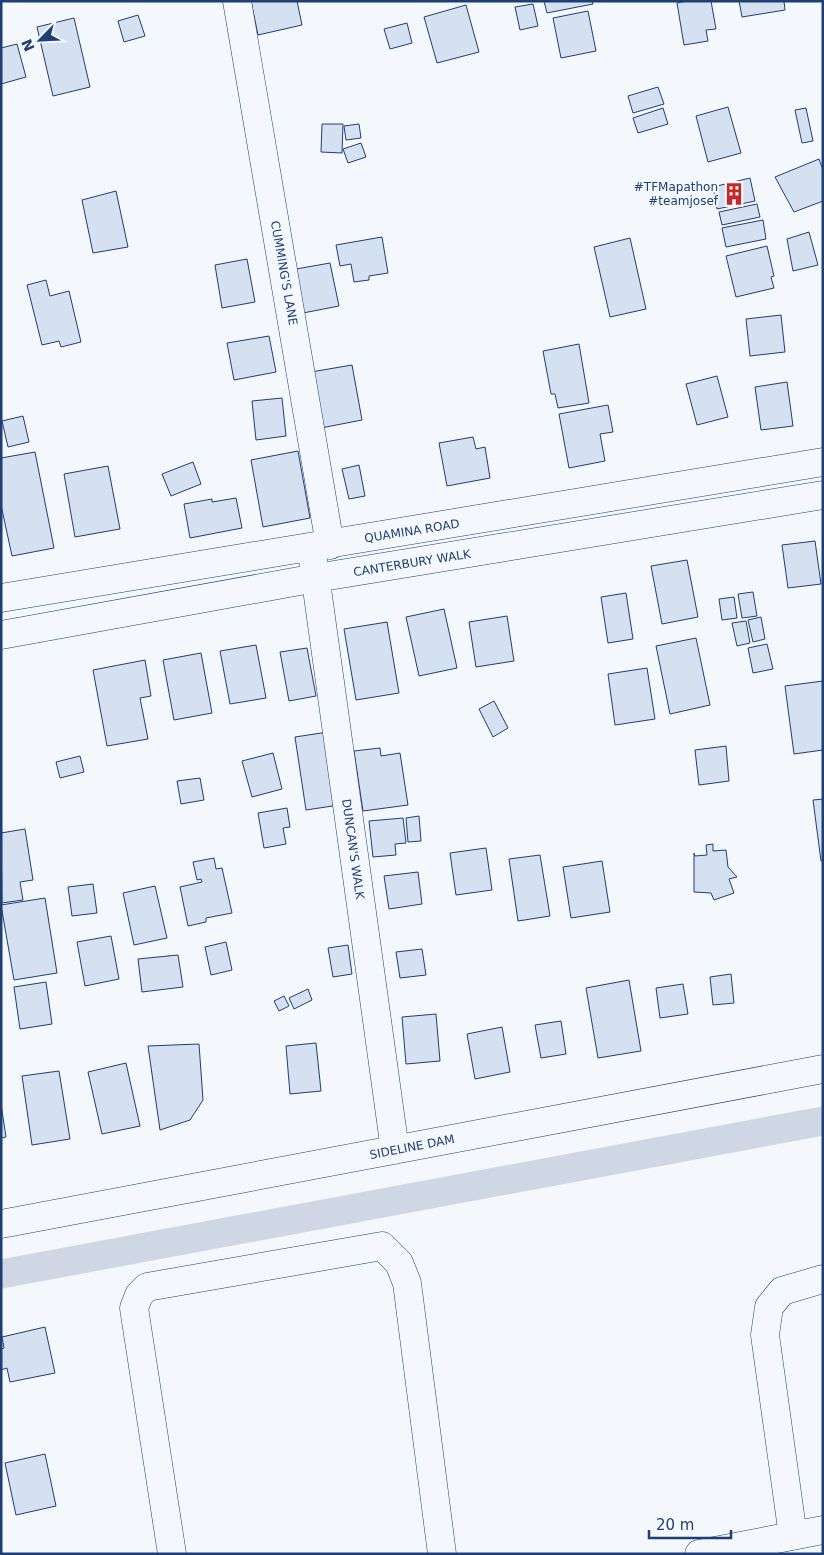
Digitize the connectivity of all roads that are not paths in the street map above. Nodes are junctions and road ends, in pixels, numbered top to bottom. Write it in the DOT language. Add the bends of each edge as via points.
graph roads {
  1 [pos="237,1"];
  2 [pos="823,462"];
  3 [pos="823,496"];
  4 [pos="317,560"];
  5 [pos="1,598"];
  6 [pos="1,635"];
  7 [pos="823,1069"];
  8 [pos="395,1150"];
  9 [pos="1,1224"];
  10 [pos="823,1279"];
  11 [pos="823,1530"];
  12 [pos="792,1536"];
  13 [pos="172,1554"];
  14 [pos="442,1554"];
  15 [pos="699,1554"];
  1 -- 4 [label="street, CUMMING'S LANE"];
  2 -- 4 [label="street, QUAMINA ROAD"];
  3 -- 4 [label="street, CANTERBURY WALK"];
  4 -- 5 [label="street, QUAMINA ROAD"];
  4 -- 6 [label="street, CANTERBURY WALK"];
  4 -- 8 [label="street, DUNCAN'S WALK"];
  7 -- 8 [label="street, SIDELINE DAM"];
  8 -- 9 [label="street, SIDELINE DAM"];
  10 -- 12 [label="street" via="782,1290 769,1307 765,1335"];
  11 -- 12 [label="street"];
  12 -- 15 [label="street"];
  13 -- 14 [label="street" via="134,1308 139,1295 148,1287 382,1246 399,1263 407,1283"];
}
